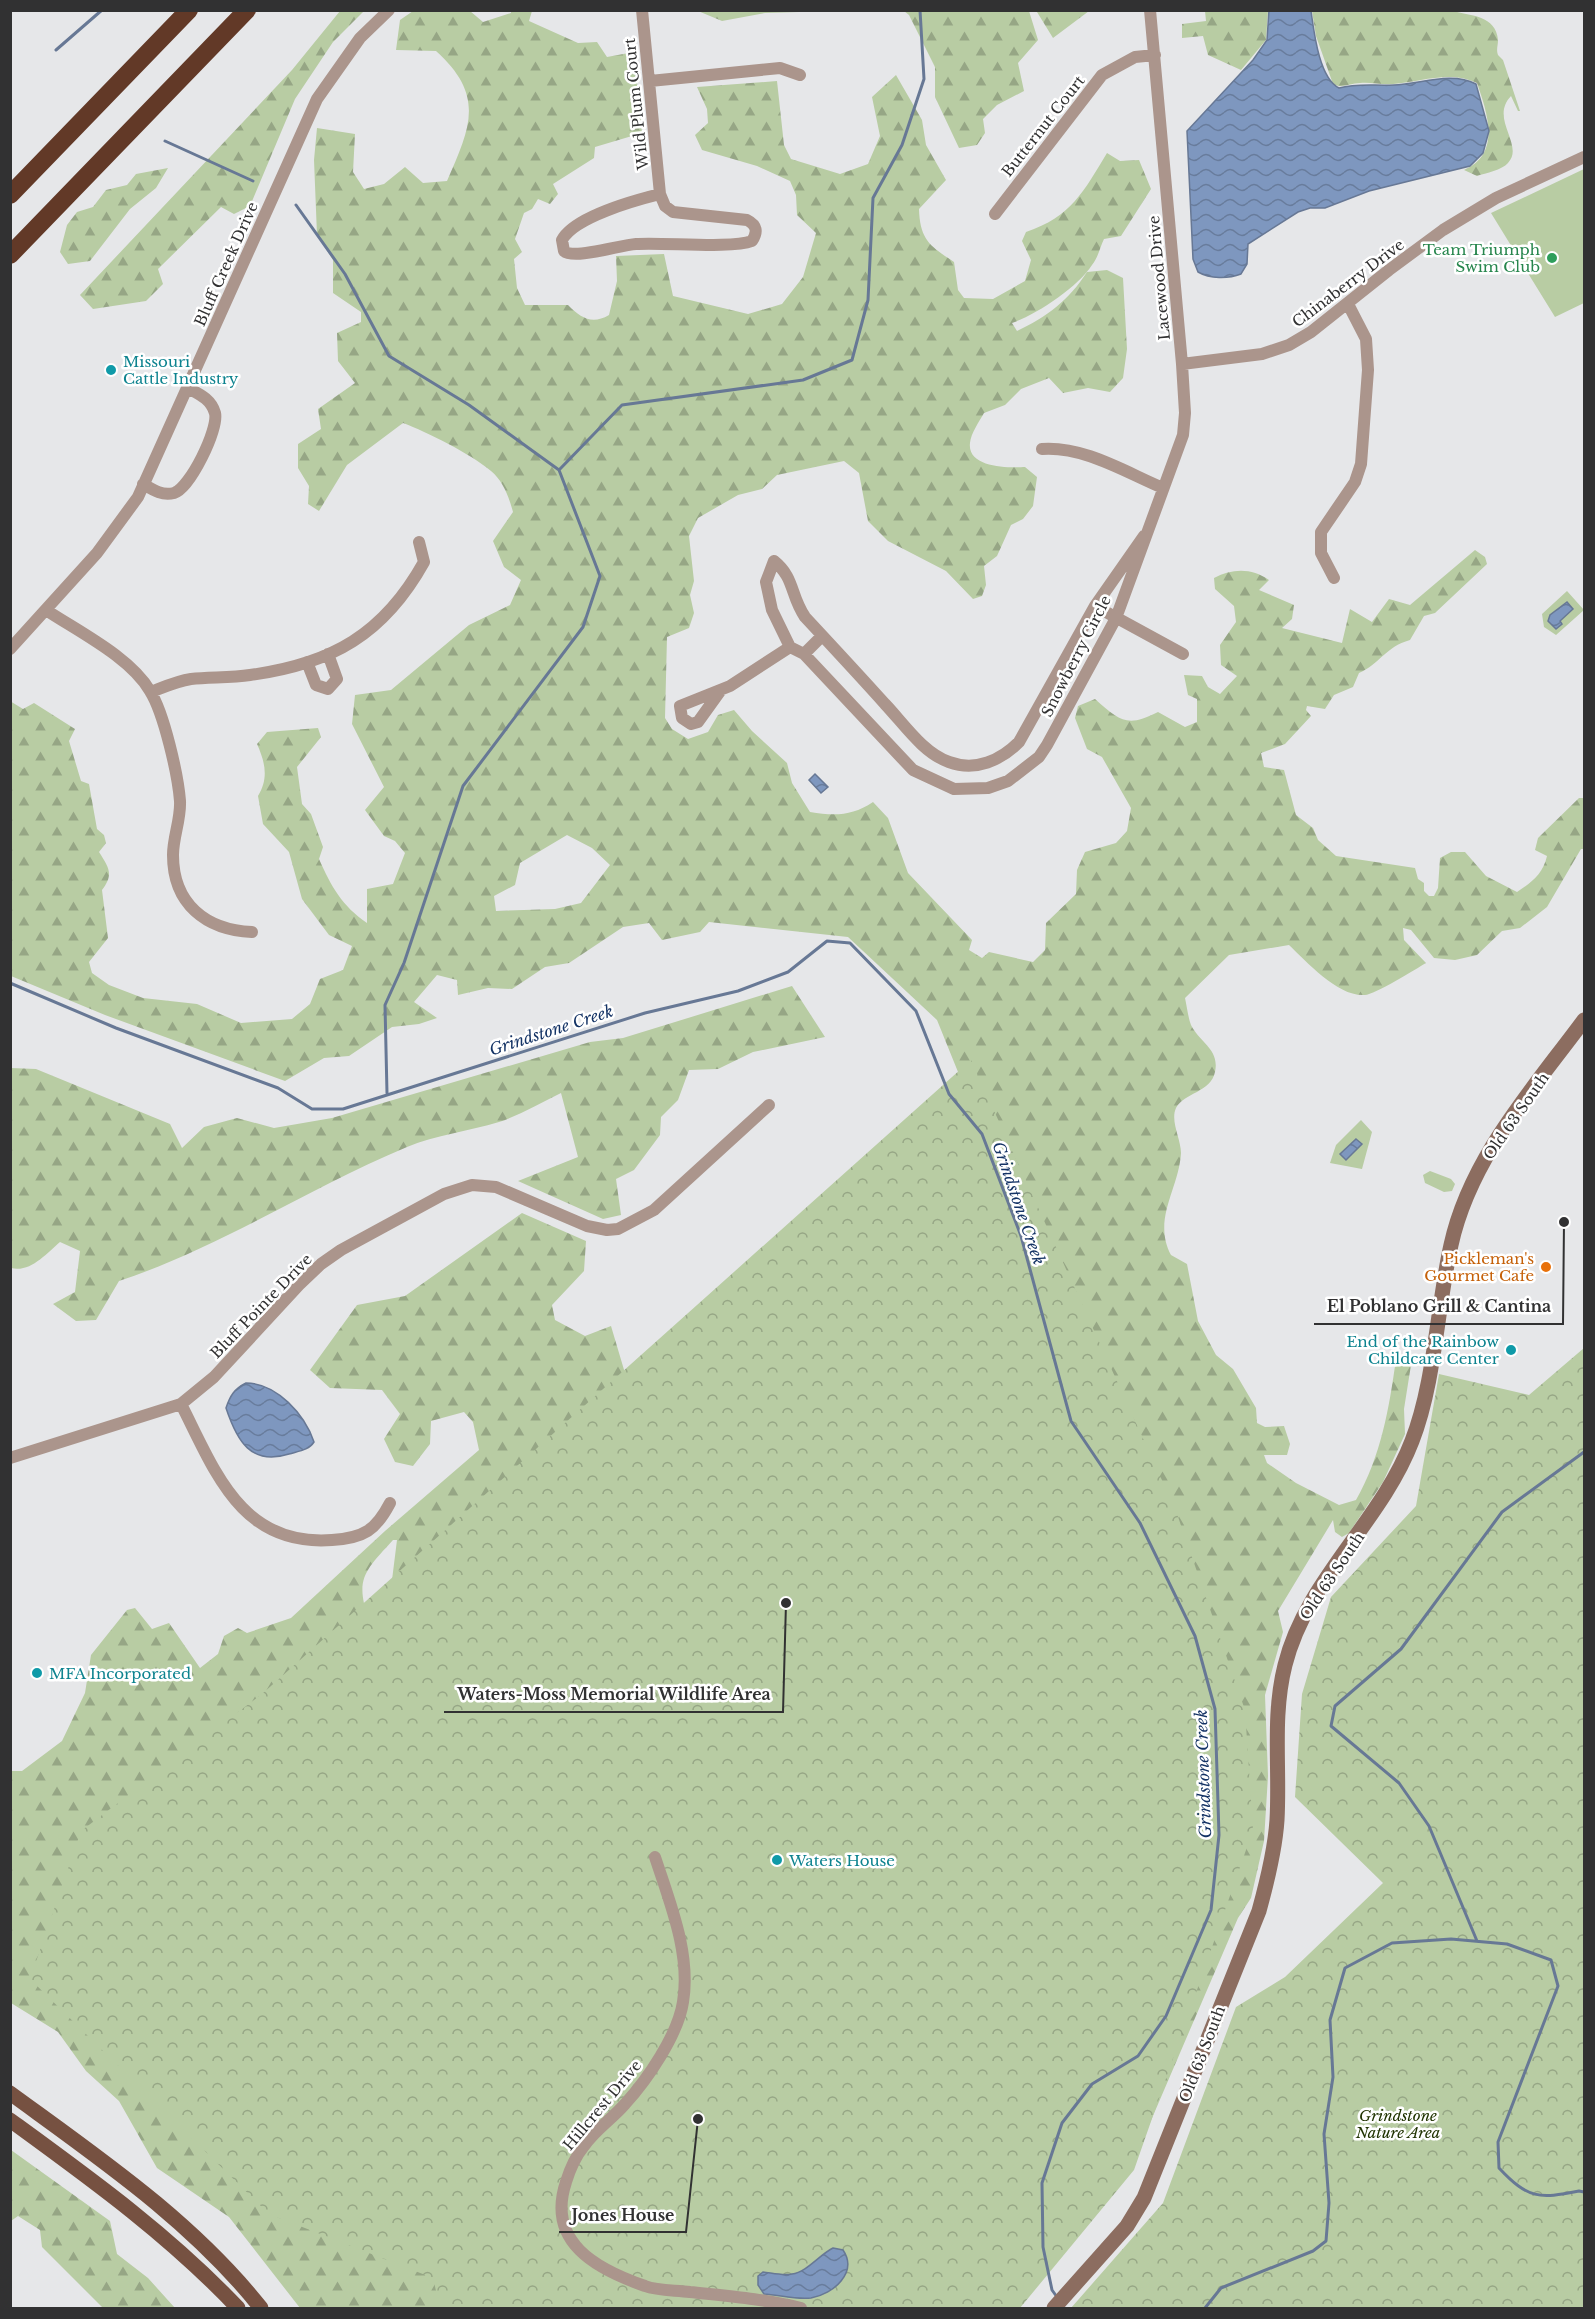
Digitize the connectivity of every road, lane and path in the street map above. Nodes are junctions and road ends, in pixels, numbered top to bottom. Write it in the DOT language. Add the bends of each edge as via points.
graph roads {
  1 [pos="189,10"];
  2 [pos="247,10"];
  3 [pos="389,10"];
  4 [pos="642,10"];
  5 [pos="1150,10"];
  6 [pos="1155,55"];
  7 [pos="800,75"];
  8 [pos="650,81"];
  9 [pos="1584,157"];
  10 [pos="660,194"];
  11 [pos="10,195"];
  12 [pos="995,214"];
  13 [pos="10,255"];
  14 [pos="1347,303"];
  15 [pos="1182,364"];
  16 [pos="188,388"];
  17 [pos="1042,449"];
  18 [pos="143,484"];
  19 [pos="1163,488"];
  20 [pos="1144,536"];
  21 [pos="419,542"];
  22 [pos="1334,578"];
  23 [pos="1095,606"];
  24 [pos="46,610"];
  25 [pos="1116,618"];
  26 [pos="822,636"];
  27 [pos="790,647"];
  28 [pos="10,649"];
  29 [pos="328,654"];
  30 [pos="804,654"];
  31 [pos="1183,654"];
  32 [pos="307,662"];
  33 [pos="721,690"];
  34 [pos="151,692"];
  35 [pos="252,932"];
  36 [pos="1584,1020"];
  37 [pos="769,1105"];
  38 [pos="181,1404"];
  39 [pos="10,1458"];
  40 [pos="390,1503"];
  41 [pos="655,1857"];
  42 [pos="10,2093"];
  43 [pos="10,2120"];
  44 [pos="238,2308"];
  45 [pos="261,2308"];
  46 [pos="801,2308"];
  47 [pos="1054,2308"];
  1 -- 11 [label="highway"];
  2 -- 13 [label="highway"];
  3 -- 16 [label="street, Bluff Creek Drive" via="360,38 317,99"];
  4 -- 8 [label="street, Wild Plum Court"];
  5 -- 6 [label="street, Lacewood Drive"];
  6 -- 12 [label="street, Butternut Court" via="1135,57 1102,75"];
  6 -- 15 [label="street, Lacewood Drive"];
  7 -- 8 [label="street" via="780,68"];
  8 -- 10 [label="street, Wild Plum Court"];
  9 -- 14 [label="street, Chinaberry Drive" via="1496,198 1452,225"];
  10 -- 10 [label="street" via="611,207 564,236 564,251 574,256 660,242 738,244 752,241 756,235 753,223 747,220 673,212"];
  14 -- 15 [label="street, Chinaberry Drive" via="1289,345 1262,354"];
  14 -- 22 [label="street" via="1366,339 1368,370 1361,464 1355,482 1321,532 1321,553"];
  15 -- 19 [label="street, Lacewood Drive" via="1183,435"];
  16 -- 18 [label="street, Bluff Creek Drive"];
  16 -- 18 [label="street" via="211,404 216,419 191,478 182,490 168,494"];
  17 -- 19 [label="street" via="1085,454"];
  18 -- 24 [label="street, Bluff Creek Drive" via="116,530"];
  19 -- 20 [label="street, Lacewood Drive"];
  20 -- 23 [label="street, Snowberry Circle"];
  20 -- 25 [label="street, Snowberry Circle"];
  21 -- 29 [label="street" via="424,562 395,608 362,636"];
  23 -- 25 [label="street"];
  23 -- 26 [label="street, Snowberry Circle" via="1019,742 1005,756 967,766 949,762 920,742"];
  24 -- 28 [label="street, Bluff Creek Drive"];
  24 -- 34 [label="street" via="133,668"];
  25 -- 30 [label="street, Snowberry Circle" via="1039,757 1015,776 988,788 954,789 913,770"];
  25 -- 31 [label="street"];
  26 -- 27 [label="street, Snowberry Circle" via="797,605 787,572 774,561 766,582 772,610"];
  26 -- 30 [label="street"];
  27 -- 30 [label="street, Snowberry Circle"];
  27 -- 33 [label="street"];
  29 -- 32 [label="street"];
  29 -- 32 [label="street" via="337,679 328,689 316,685"];
  32 -- 34 [label="street" via="248,676 190,679"];
  34 -- 35 [label="street" via="177,778 180,804 173,853 179,886 198,915 213,925"];
  36 -- 47 [label="main road, Old 63 South" via="1492,1145 1468,1193 1451,1243 1421,1413 1412,1441 1393,1484 1309,1606 1285,1662 1279,1690 1276,1821 1259,1911 1152,2181 1127,2226"];
  37 -- 38 [label="street, Bluff Pointe Drive" via="654,1210 618,1228 587,1226 496,1187 472,1185 444,1194 321,1264 213,1377"];
  38 -- 39 [label="street, Bluff Pointe Drive"];
  38 -- 40 [label="street" via="226,1492 242,1510 275,1531 306,1540 349,1538 379,1525"];
  41 -- 46 [label="street, Hillcrest Drive" via="678,1928 685,1978 683,2004 647,2077 583,2146 571,2168 560,2209 563,2226 582,2253 597,2264 647,2287"];
  42 -- 45 [label="main road" via="137,2186 202,2245"];
  43 -- 44 [label="main road" via="134,2210"];
}
